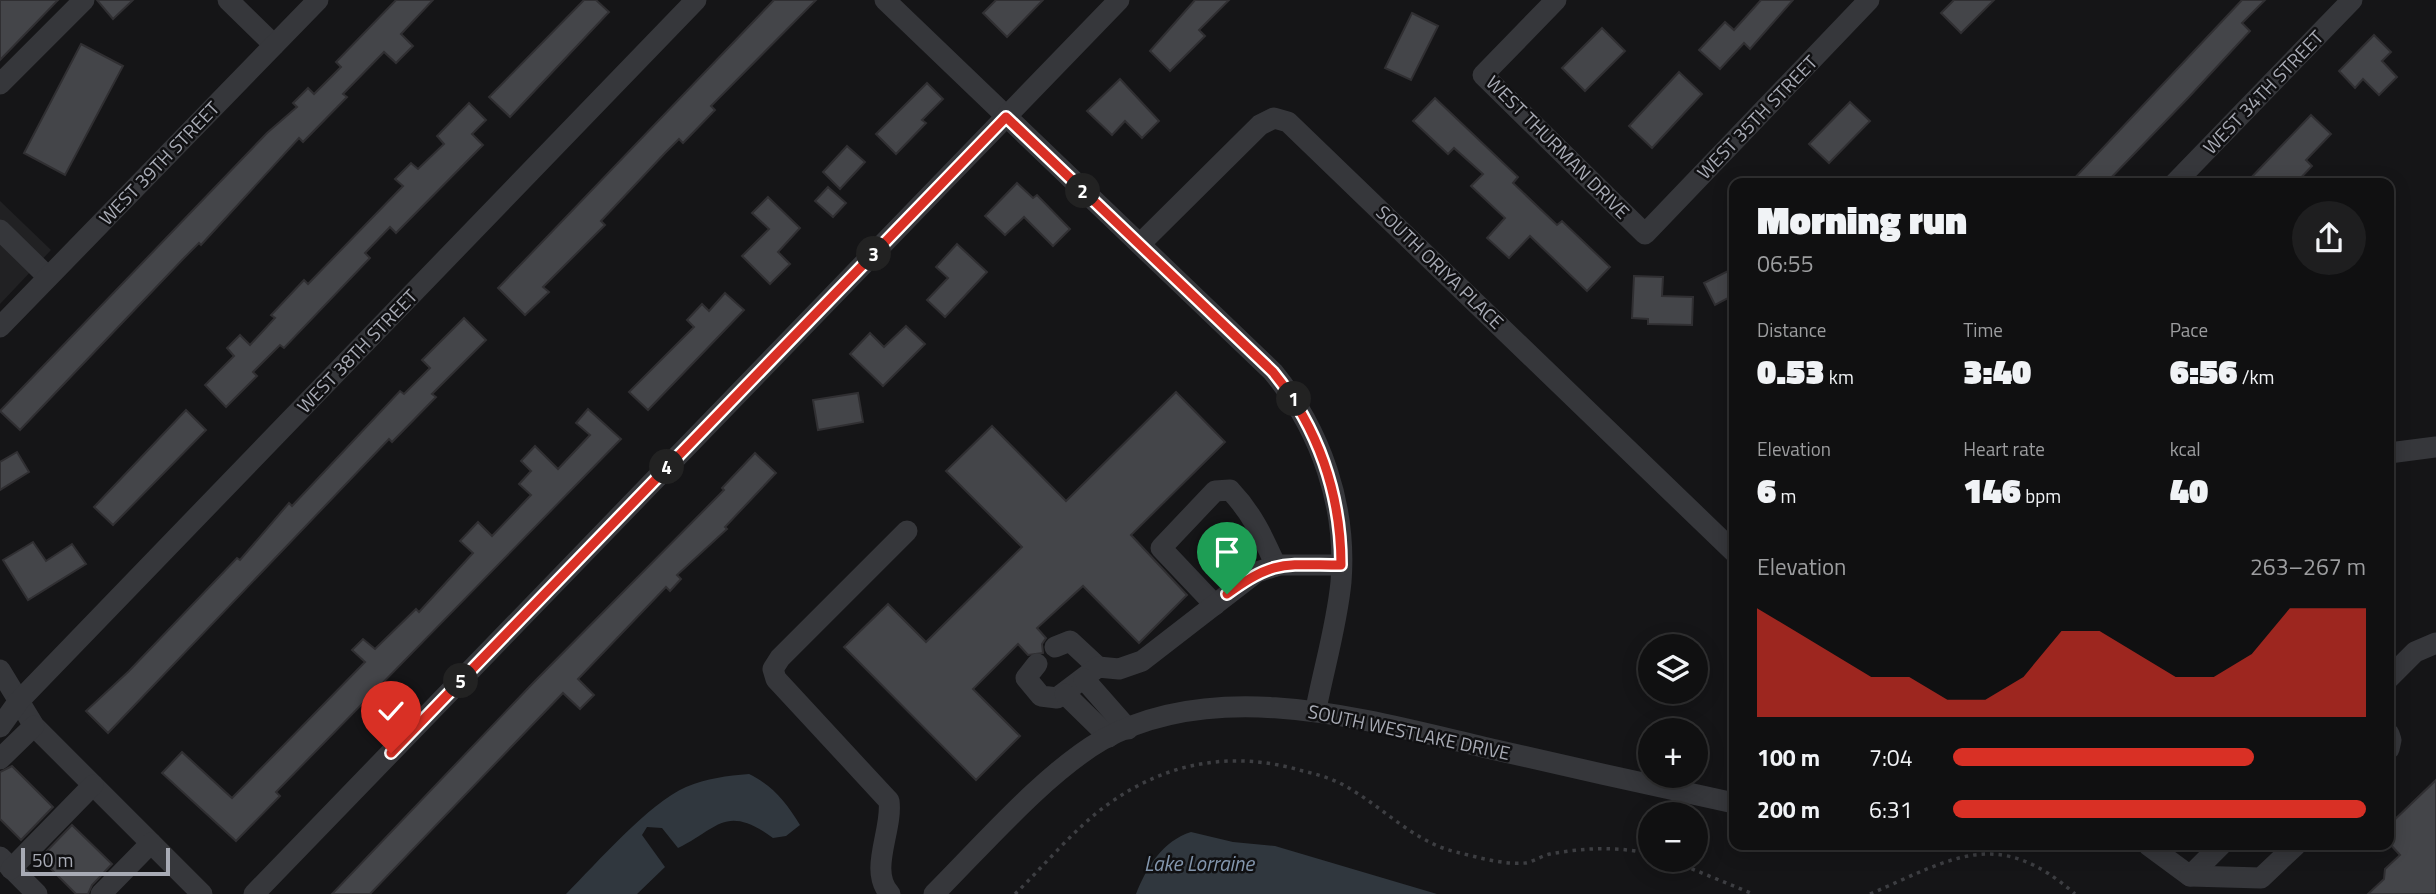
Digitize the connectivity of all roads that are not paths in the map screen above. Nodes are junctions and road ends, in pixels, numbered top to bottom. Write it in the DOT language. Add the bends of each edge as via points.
graph roads {
  1 [pos="84,0"];
  2 [pos="228,0"];
  3 [pos="318,0"];
  4 [pos="696,0"];
  5 [pos="885,0"];
  6 [pos="1119,0"];
  7 [pos="1556,0"];
  8 [pos="1869,0"];
  9 [pos="2352,0"];
  10 [pos="274,45"];
  11 [pos="0,84"];
  12 [pos="1006,117"];
  13 [pos="2180,178"];
  14 [pos="0,230"];
  15 [pos="1645,234"];
  16 [pos="1140,244"];
  17 [pos="48,277"];
  18 [pos="0,327"];
  19 [pos="2436,447"];
  20 [pos="2394,452"];
  21 [pos="906,531"];
  22 [pos="1729,547"];
  23 [pos="1341,565"];
  24 [pos="1276,566"];
  25 [pos="1215,605"];
  26 [pos="2436,643"];
  27 [pos="1055,647"];
  28 [pos="1037,664"];
  29 [pos="0,670"];
  30 [pos="1091,673"];
  31 [pos="2394,673"];
  32 [pos="1065,694"];
  33 [pos="18,702"];
  34 [pos="1316,709"];
  35 [pos="33,726"];
  36 [pos="0,727"];
  37 [pos="1119,733"];
  38 [pos="0,759"];
  39 [pos="93,785"];
  40 [pos="1729,802"];
  41 [pos="151,843"];
  42 [pos="2155,850"];
  43 [pos="2216,850"];
  44 [pos="2291,850"];
  45 [pos="6,863"];
  46 [pos="2190,877"];
  47 [pos="37,894"];
  48 [pos="101,894"];
  49 [pos="202,894"];
  50 [pos="254,894"];
  51 [pos="890,894"];
  52 [pos="934,894"];
  1 -- 11 [label="street"];
  2 -- 10 [label="street"];
  3 -- 10 [label="street, WEST 39TH STREET"];
  4 -- 33 [label="street, WEST 38TH STREET"];
  5 -- 12 [label="street"];
  6 -- 12 [label="street"];
  7 -- 15 [label="street, WEST THURMAN DRIVE" via="1483,75"];
  8 -- 15 [label="street, WEST 35TH STREET"];
  9 -- 13 [label="street, WEST 34TH STREET"];
  10 -- 17 [label="street, WEST 39TH STREET"];
  12 -- 16 [label="street"];
  12 -- 50 [label="street"];
  14 -- 17 [label="street"];
  16 -- 22 [label="street, SOUTH ORIYA PLACE" via="1260,125 1274,118 1288,122"];
  16 -- 23 [label="street" via="1291,394 1330,476 1341,535"];
  17 -- 18 [label="street, WEST 39TH STREET"];
  19 -- 20 [label="street"];
  21 -- 51 [label="street" via="773,669 776,679 889,801 891,815 880,870 883,887"];
  23 -- 24 [label="street"];
  23 -- 34 [label="street"];
  24 -- 25 [label="street" via="1257,572"];
  24 -- 25 [label="street" via="1244,505 1230,490 1215,491 1161,548"];
  25 -- 30 [label="street" via="1136,665"];
  26 -- 31 [label="street" via="2415,652"];
  27 -- 30 [label="street" via="1070,641"];
  28 -- 32 [label="street" via="1026,678 1032,689 1047,698"];
  29 -- 33 [label="street"];
  30 -- 32 [label="street"];
  30 -- 37 [label="street"];
  32 -- 37 [label="street"];
  33 -- 35 [label="street"];
  33 -- 36 [label="street, WEST 38TH STREET"];
  34 -- 37 [label="street, SOUTH WESTLAKE DRIVE" via="1225,708 1158,716"];
  34 -- 40 [label="street, SOUTH WESTLAKE DRIVE"];
  35 -- 38 [label="street"];
  35 -- 39 [label="street"];
  37 -- 52 [label="street, SOUTH WESTLAKE DRIVE" via="1059,771"];
  39 -- 41 [label="street"];
  39 -- 45 [label="street"];
  41 -- 48 [label="street"];
  41 -- 49 [label="street"];
  42 -- 46 [label="street"];
  43 -- 46 [label="street"];
  44 -- 46 [label="street" via="2261,878"];
  45 -- 47 [label="street"];
}
